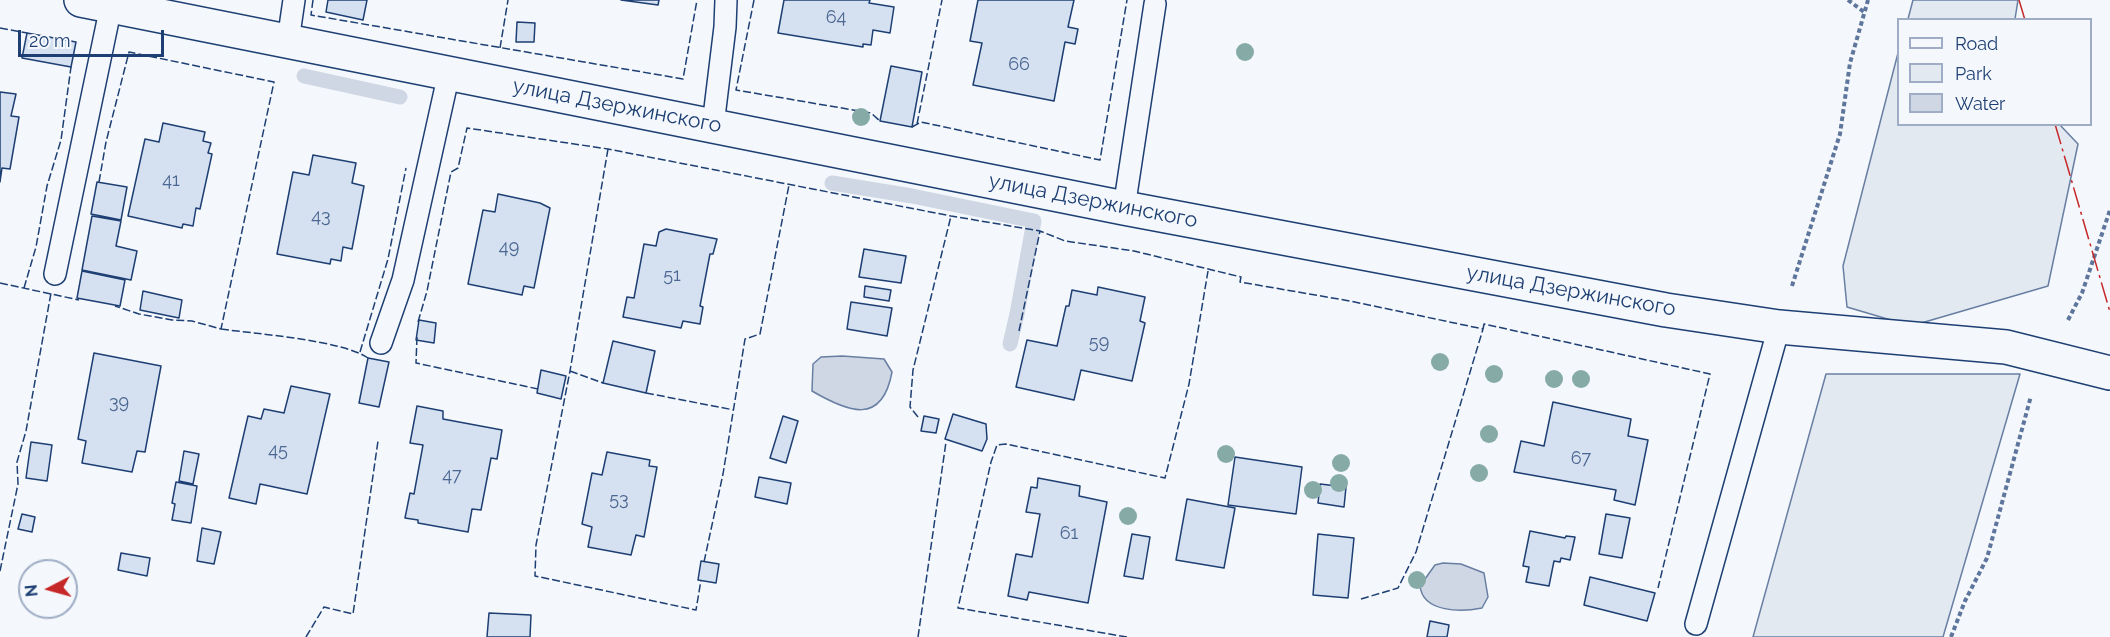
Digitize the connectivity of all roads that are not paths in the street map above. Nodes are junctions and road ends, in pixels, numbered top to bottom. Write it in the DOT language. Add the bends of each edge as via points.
graph roads {
  1 [pos="294,0"];
  2 [pos="726,0"];
  3 [pos="96,3"];
  4 [pos="1155,4"];
  5 [pos="288,41"];
  6 [pos="449,73"];
  7 [pos="713,125"];
  8 [pos="1124,208"];
  9 [pos="55,274"];
  10 [pos="1779,327"];
  11 [pos="381,343"];
  12 [pos="2110,373"];
  13 [pos="1696,624"];
  1 -- 5 [label="lane"];
  2 -- 7 [label="lane"];
  3 -- 5 [label="street, улица Дзержинского"];
  3 -- 9 [label="lane"];
  4 -- 8 [label="lane"];
  5 -- 6 [label="street, улица Дзержинского"];
  6 -- 7 [label="street, улица Дзержинского"];
  6 -- 11 [label="lane" via="403,280"];
  7 -- 8 [label="street, улица Дзержинского"];
  8 -- 10 [label="street, улица Дзержинского" via="1666,310"];
  10 -- 12 [label="street, улица Дзержинского" via="2006,347"];
  10 -- 13 [label="lane"];
}
